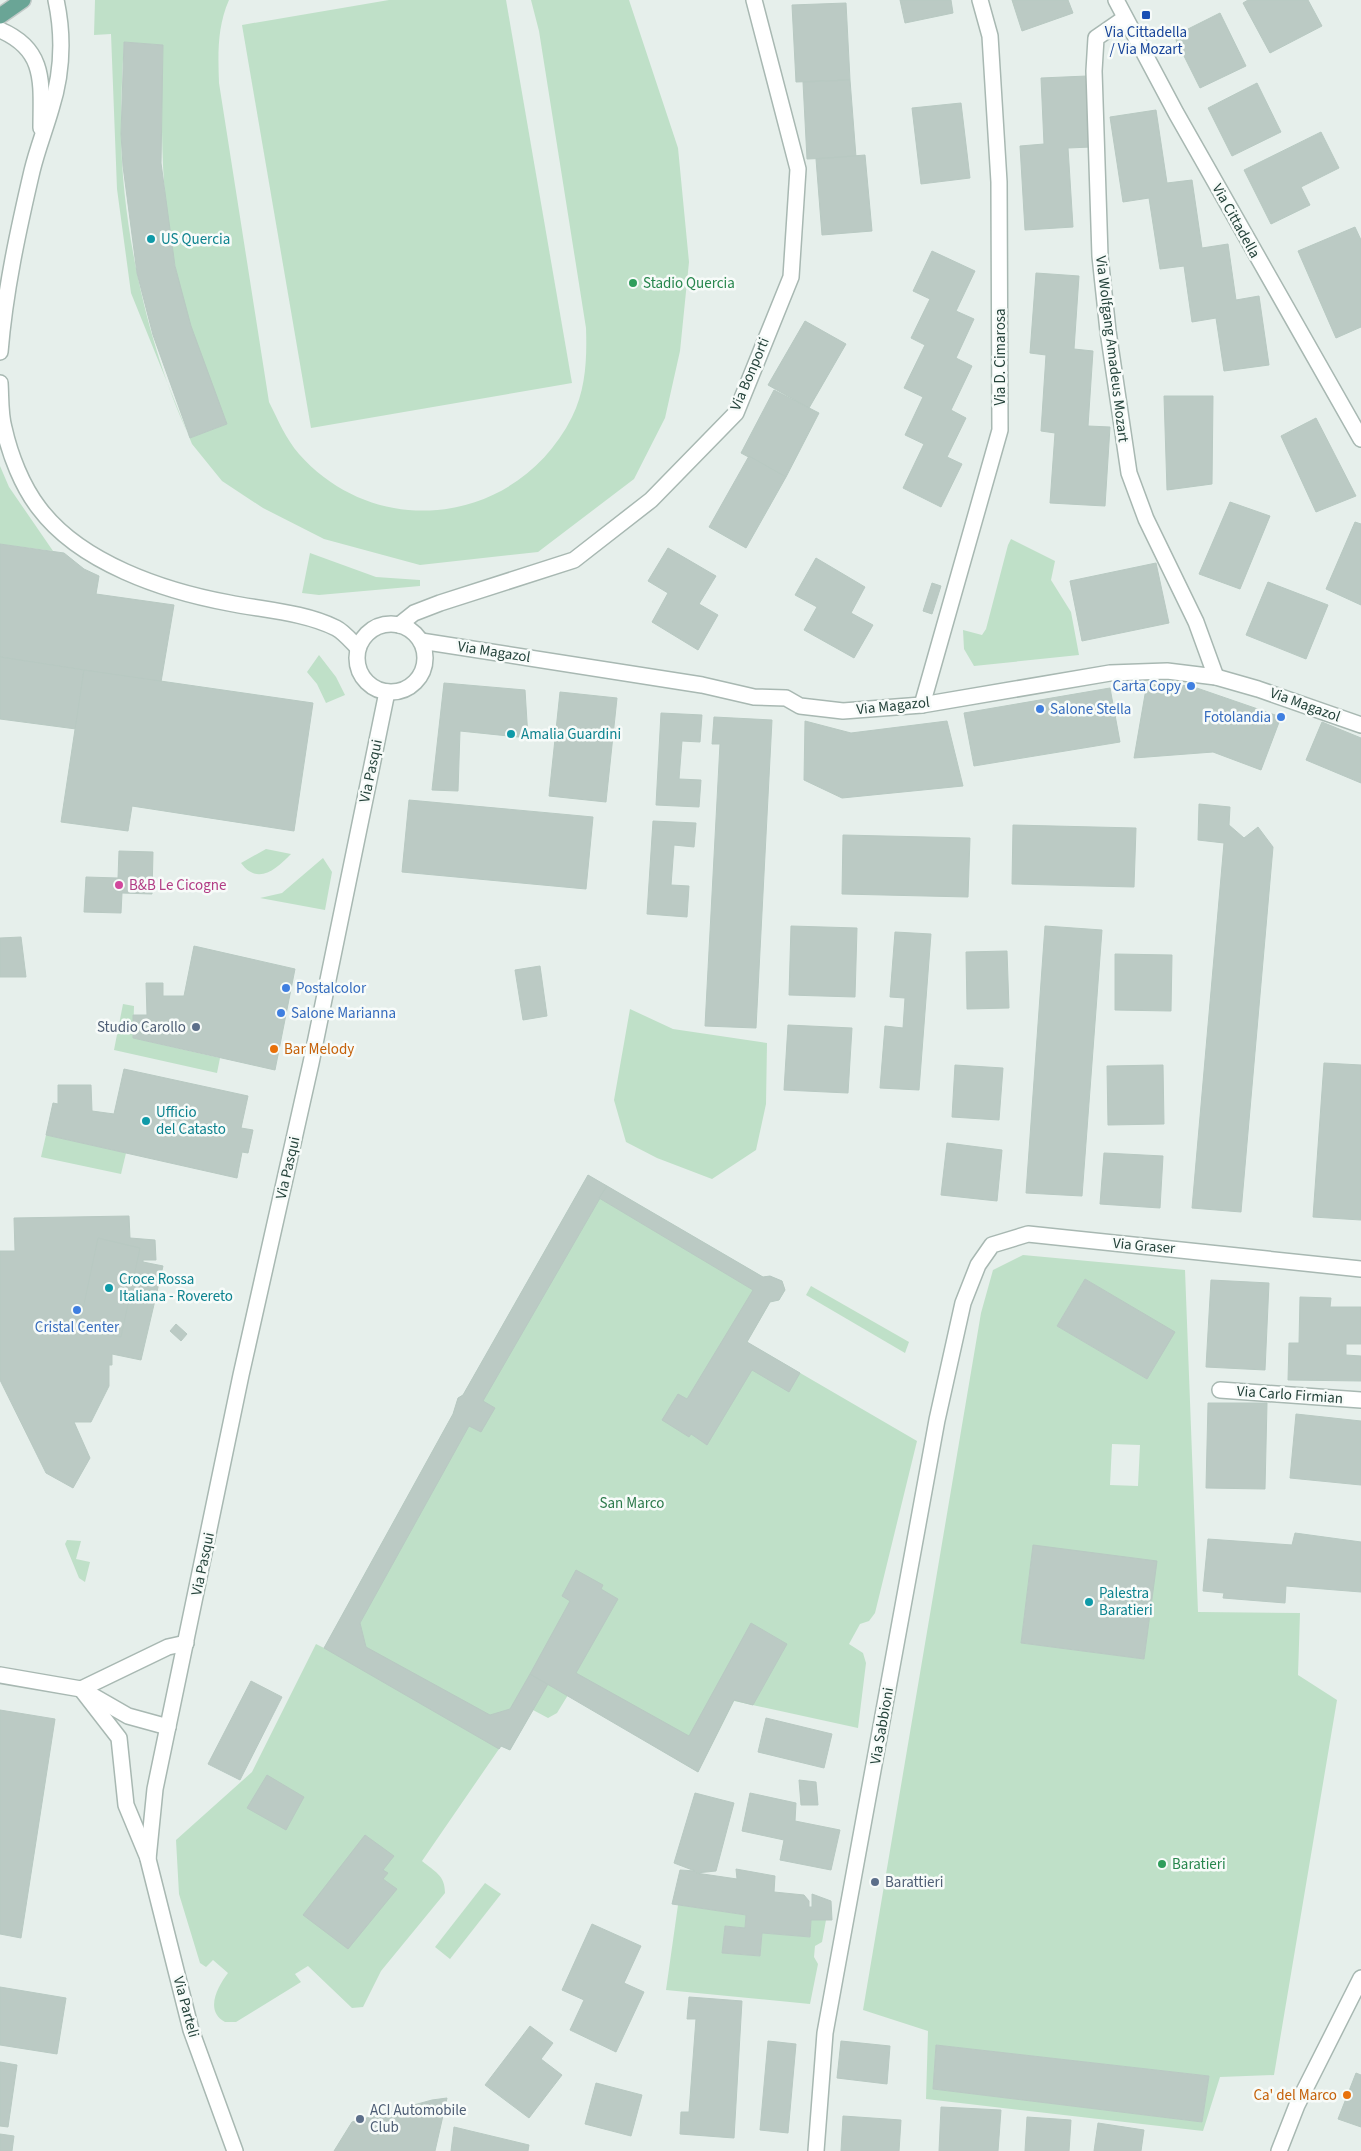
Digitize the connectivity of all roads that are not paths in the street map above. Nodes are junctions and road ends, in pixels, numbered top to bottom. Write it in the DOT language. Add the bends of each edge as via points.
graph roads {
  1 [pos="23,0"];
  2 [pos="56,0"];
  3 [pos="754,0"];
  4 [pos="980,0"];
  5 [pos="1116,0"];
  6 [pos="0,16"];
  7 [pos="1126,18"];
  8 [pos="0,30"];
  9 [pos="41,137"];
  10 [pos="0,352"];
  11 [pos="0,383"];
  12 [pos="1361,439"];
  13 [pos="399,625"];
  14 [pos="421,641"];
  15 [pos="358,648"];
  16 [pos="1216,677"];
  17 [pos="387,692"];
  18 [pos="922,705"];
  19 [pos="1361,725"];
  20 [pos="1361,1269"];
  21 [pos="963,1302"];
  22 [pos="1220,1390"];
  23 [pos="1361,1400"];
  24 [pos="186,1642"];
  25 [pos="0,1675"];
  26 [pos="81,1689"];
  27 [pos="168,1727"];
  28 [pos="148,1859"];
  29 [pos="1361,1978"];
  30 [pos="235,2151"];
  31 [pos="816,2151"];
  32 [pos="1280,2151"];
  1 -- 6 [label="main road"];
  2 -- 9 [label="street" via="62,47 51,109"];
  3 -- 13 [label="street, Via Bonporti" via="798,169 791,277 736,413 651,500 574,560 440,603 414,613"];
  4 -- 18 [label="street, Via D. Cimarosa" via="990,36 999,182 1000,430"];
  5 -- 7 [label="street, Via Cittadella"];
  7 -- 12 [label="street, Via Cittadella"];
  7 -- 16 [label="street, Via Wolfgang Amadeus Mozart" via="1096,38 1094,71 1100,256 1108,331 1129,473 1146,519 1196,622"];
  8 -- 9 [label="street" via="25,45 37,61"];
  9 -- 10 [label="street" via="4,309"];
  11 -- 15 [label="street" via="3,427 21,476 39,508 70,538 121,570 155,585 306,618 337,628"];
  13 -- 14 [label="street" via="412,630"];
  13 -- 15 [label="street" via="386,624 374,628"];
  14 -- 17 [label="street" via="425,655 424,670 415,683 402,691"];
  14 -- 18 [label="street, Via Magazol" via="754,697 786,698 800,706 843,711"];
  15 -- 17 [label="street" via="357,663 362,677 373,688"];
  16 -- 18 [label="street, Via Magazol" via="1167,671 1110,673"];
  16 -- 19 [label="street, Via Magazol"];
  17 -- 24 [label="street, Via Pasqui"];
  20 -- 21 [label="street, Via Graser" via="1028,1234 992,1245 978,1265"];
  21 -- 31 [label="street, Via Sabbioni" via="937,1420 825,2032"];
  22 -- 23 [label="street, Via Carlo Firmian"];
  24 -- 26 [label="street" via="168,1647"];
  24 -- 27 [label="street, Via Parteli"];
  25 -- 26 [label="street"];
  26 -- 27 [label="street" via="128,1716"];
  26 -- 28 [label="street, Via Parteli" via="119,1738 126,1806"];
  27 -- 28 [label="street, Via Parteli" via="155,1789"];
  28 -- 30 [label="street, Via Parteli" via="191,2030"];
  29 -- 32 [label="street" via="1297,2105"];
}
